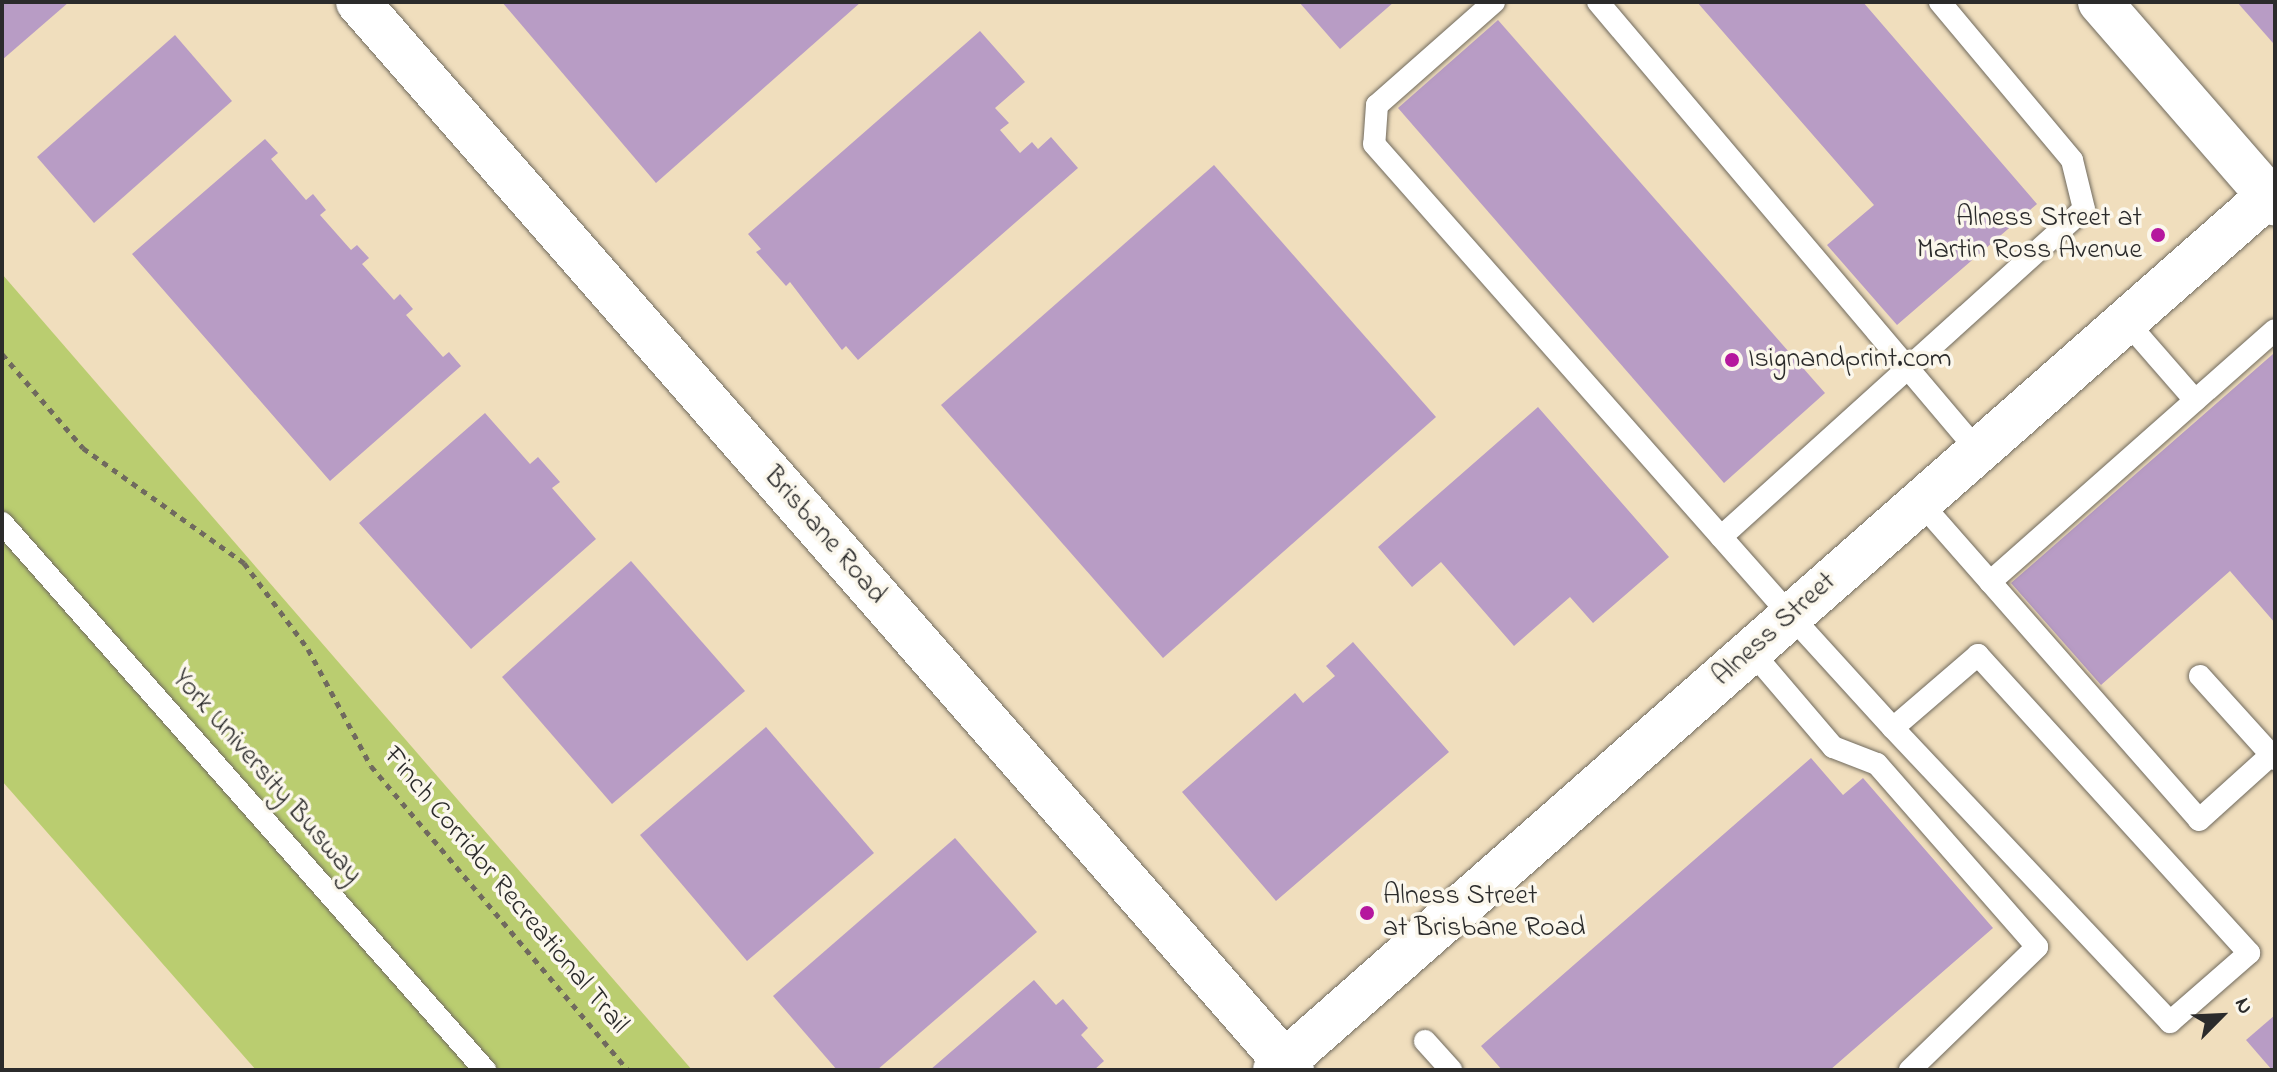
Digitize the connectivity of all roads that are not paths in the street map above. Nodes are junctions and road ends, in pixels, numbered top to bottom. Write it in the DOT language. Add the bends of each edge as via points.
graph roads {
  1 [pos="358,2"];
  2 [pos="1494,2"];
  3 [pos="1598,2"];
  4 [pos="1940,2"];
  5 [pos="2100,2"];
  6 [pos="2273,196"];
  7 [pos="2126,321"];
  8 [pos="2275,330"];
  9 [pos="1906,370"];
  10 [pos="2195,400"];
  11 [pos="1978,451"];
  12 [pos="1920,502"];
  13 [pos="2,523"];
  14 [pos="1721,537"];
  15 [pos="1990,582"];
  16 [pos="1791,616"];
  17 [pos="1752,652"];
  18 [pos="2200,676"];
  19 [pos="1893,728"];
  20 [pos="2273,757"];
  21 [pos="1425,1041"];
  22 [pos="1284,1067"];
  23 [pos="485,1070"];
  24 [pos="1451,1070"];
  25 [pos="1910,1070"];
  1 -- 22 [label="street, Brisbane Road"];
  2 -- 14 [label="lane" via="1377,105 1374,144"];
  3 -- 9 [label="lane"];
  4 -- 9 [label="lane" via="2072,160 2084,209"];
  5 -- 6 [label="street"];
  6 -- 7 [label="street, Alness Street"];
  7 -- 10 [label="lane"];
  7 -- 11 [label="street, Alness Street"];
  8 -- 10 [label="lane"];
  9 -- 11 [label="lane"];
  9 -- 14 [label="lane"];
  10 -- 15 [label="lane"];
  11 -- 12 [label="street, Alness Street"];
  12 -- 15 [label="lane"];
  12 -- 16 [label="street, Alness Street"];
  13 -- 23 [label="lane, York University Busway"];
  14 -- 16 [label="lane"];
  15 -- 20 [label="lane" via="2199,820"];
  16 -- 17 [label="street, Alness Street"];
  16 -- 19 [label="lane"];
  17 -- 22 [label="street, Alness Street"];
  17 -- 25 [label="lane" via="1833,747 1877,764 2037,947"];
  18 -- 20 [label="lane"];
  19 -- 19 [label="lane" via="2170,1022 2249,953 1978,655"];
  21 -- 24 [label="lane"];
}
